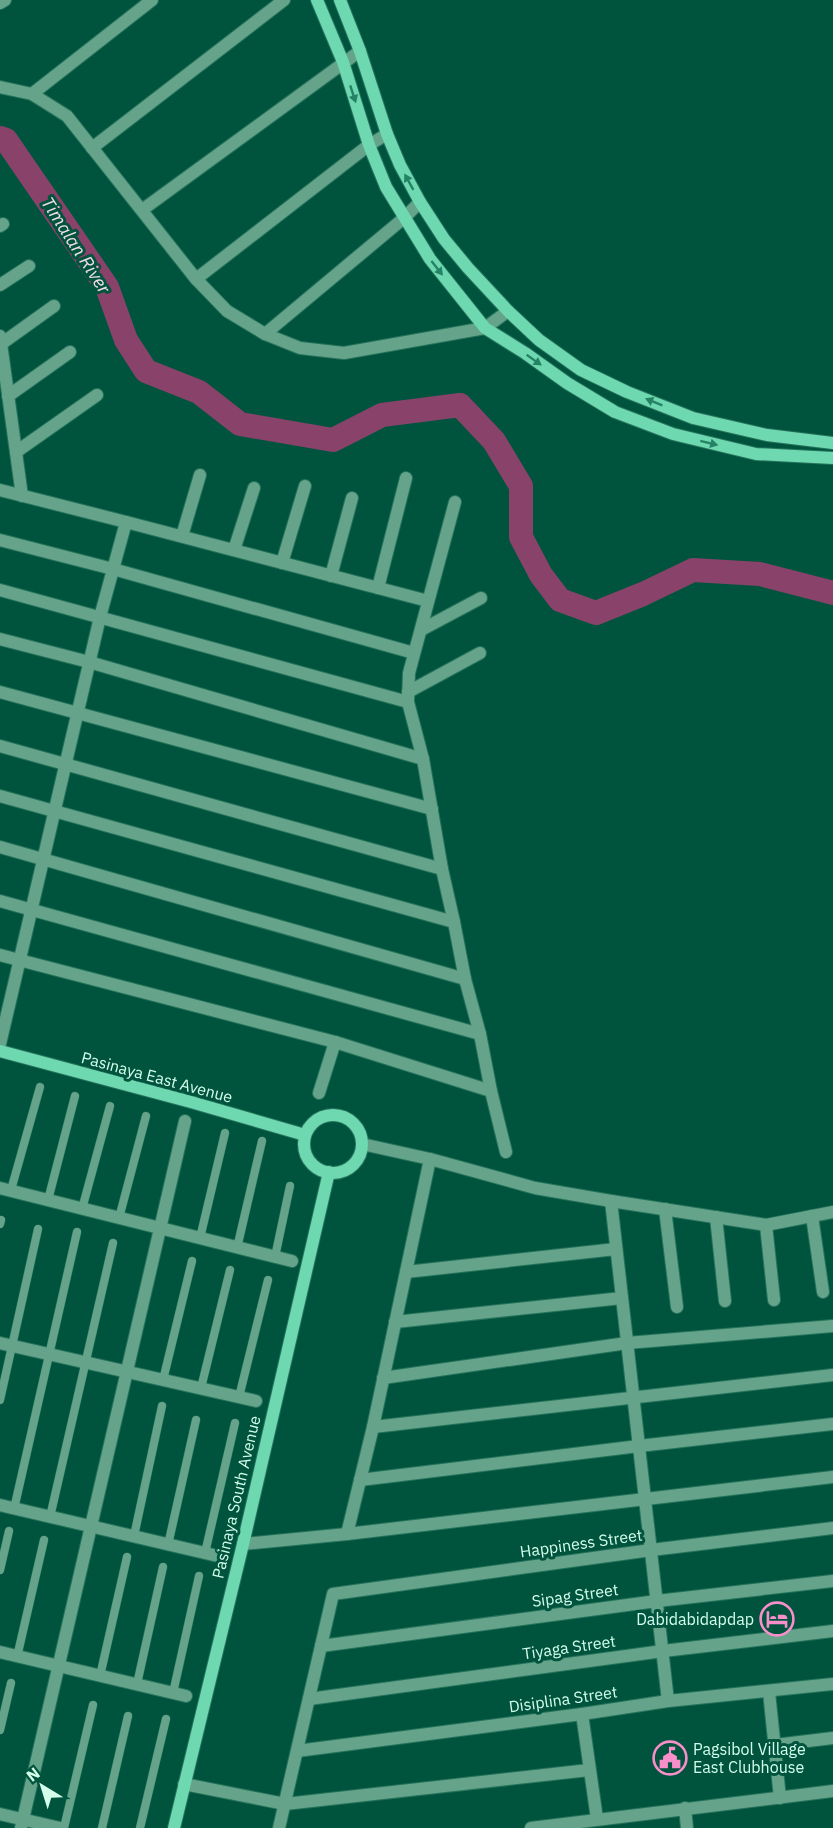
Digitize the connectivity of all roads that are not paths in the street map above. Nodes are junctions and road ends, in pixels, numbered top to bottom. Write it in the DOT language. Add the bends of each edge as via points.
graph roads {
  1 [pos="4,0"];
  2 [pos="153,0"];
  3 [pos="284,0"];
  4 [pos="317,0"];
  5 [pos="340,0"];
  6 [pos="0,3"];
  7 [pos="360,51"];
  8 [pos="343,62"];
  9 [pos="0,87"];
  10 [pos="32,94"];
  11 [pos="387,134"];
  12 [pos="369,145"];
  13 [pos="93,148"];
  14 [pos="420,202"];
  15 [pos="142,210"];
  16 [pos="404,218"];
  17 [pos="29,266"];
  18 [pos="196,279"];
  19 [pos="0,285"];
  20 [pos="54,306"];
  21 [pos="508,311"];
  22 [pos="485,328"];
  23 [pos="265,334"];
  24 [pos="0,340"];
  25 [pos="70,352"];
  26 [pos="97,395"];
  27 [pos="8,396"];
  28 [pos="833,443"];
  29 [pos="16,452"];
  30 [pos="833,459"];
  31 [pos="200,475"];
  32 [pos="406,478"];
  33 [pos="305,486"];
  34 [pos="254,488"];
  35 [pos="0,490"];
  36 [pos="22,496"];
  37 [pos="352,498"];
  38 [pos="455,502"];
  39 [pos="126,522"];
  40 [pos="182,536"];
  41 [pos="0,540"];
  42 [pos="234,550"];
  43 [pos="282,563"];
  44 [pos="113,569"];
  45 [pos="331,576"];
  46 [pos="378,588"];
  47 [pos="0,590"];
  48 [pos="481,598"];
  49 [pos="428,601"];
  50 [pos="100,617"];
  51 [pos="421,630"];
  52 [pos="0,639"];
  53 [pos="414,653"];
  54 [pos="480,653"];
  55 [pos="89,662"];
  56 [pos="0,692"];
  57 [pos="408,697"];
  58 [pos="77,714"];
  59 [pos="0,746"];
  60 [pos="423,759"];
  61 [pos="66,764"];
  62 [pos="0,796"];
  63 [pos="432,809"];
  64 [pos="55,811"];
  65 [pos="0,847"];
  66 [pos="43,858"];
  67 [pos="442,869"];
  68 [pos="0,901"];
  69 [pos="32,909"];
  70 [pos="454,922"];
  71 [pos="0,955"];
  72 [pos="20,960"];
  73 [pos="465,979"];
  74 [pos="480,1034"];
  75 [pos="335,1042"];
  76 [pos="0,1044"];
  77 [pos="0,1051"];
  78 [pos="40,1087"];
  79 [pos="491,1091"];
  80 [pos="319,1093"];
  81 [pos="75,1096"];
  82 [pos="110,1106"];
  83 [pos="146,1116"];
  84 [pos="185,1121"];
  85 [pos="225,1133"];
  86 [pos="305,1135"];
  87 [pos="262,1141"];
  88 [pos="362,1144"];
  89 [pos="506,1152"];
  90 [pos="430,1159"];
  91 [pos="328,1172"];
  92 [pos="290,1186"];
  93 [pos="5,1189"];
  94 [pos="48,1200"];
  95 [pos="611,1201"];
  96 [pos="82,1209"];
  97 [pos="665,1209"];
  98 [pos="833,1212"];
  99 [pos="812,1216"];
  100 [pos="716,1217"];
  101 [pos="119,1218"];
  102 [pos="766,1225"];
  103 [pos="160,1228"];
  104 [pos="38,1229"];
  105 [pos="77,1232"];
  106 [pos="200,1238"];
  107 [pos="113,1243"];
  108 [pos="237,1248"];
  109 [pos="616,1249"];
  110 [pos="275,1257"];
  111 [pos="192,1261"];
  112 [pos="292,1261"];
  113 [pos="230,1270"];
  114 [pos="406,1272"];
  115 [pos="268,1280"];
  116 [pos="823,1292"];
  117 [pos="622,1298"];
  118 [pos="725,1300"];
  119 [pos="774,1300"];
  120 [pos="677,1307"];
  121 [pos="395,1322"];
  122 [pos="833,1326"];
  123 [pos="627,1343"];
  124 [pos="6,1344"];
  125 [pos="49,1354"];
  126 [pos="85,1362"];
  127 [pos="127,1372"];
  128 [pos="833,1375"];
  129 [pos="383,1378"];
  130 [pos="163,1380"];
  131 [pos="201,1388"];
  132 [pos="238,1397"];
  133 [pos="633,1397"];
  134 [pos="0,1401"];
  135 [pos="256,1401"];
  136 [pos="162,1406"];
  137 [pos="196,1420"];
  138 [pos="235,1423"];
  139 [pos="833,1424"];
  140 [pos="373,1427"];
  141 [pos="639,1446"];
  142 [pos="833,1477"];
  143 [pos="360,1480"];
  144 [pos="645,1499"];
  145 [pos="0,1505"];
  146 [pos="14,1509"];
  147 [pos="50,1517"];
  148 [pos="91,1527"];
  149 [pos="833,1528"];
  150 [pos="9,1531"];
  151 [pos="346,1534"];
  152 [pos="134,1536"];
  153 [pos="44,1540"];
  154 [pos="243,1544"];
  155 [pos="168,1545"];
  156 [pos="651,1550"];
  157 [pos="205,1553"];
  158 [pos="127,1557"];
  159 [pos="222,1557"];
  160 [pos="163,1567"];
  161 [pos="0,1570"];
  162 [pos="199,1576"];
  163 [pos="833,1581"];
  164 [pos="657,1601"];
  165 [pos="833,1631"];
  166 [pos="321,1646"];
  167 [pos="663,1651"];
  168 [pos="0,1653"];
  169 [pos="17,1657"];
  170 [pos="59,1666"];
  171 [pos="100,1676"];
  172 [pos="11,1683"];
  173 [pos="137,1684"];
  174 [pos="833,1684"];
  175 [pos="770,1692"];
  176 [pos="173,1693"];
  177 [pos="186,1696"];
  178 [pos="309,1699"];
  179 [pos="668,1701"];
  180 [pos="93,1705"];
  181 [pos="582,1714"];
  182 [pos="128,1716"];
  183 [pos="166,1719"];
  184 [pos="0,1730"];
  185 [pos="833,1738"];
  186 [pos="775,1746"];
  187 [pos="297,1750"];
  188 [pos="589,1770"];
  189 [pos="184,1784"];
  190 [pos="833,1791"];
  191 [pos="780,1798"];
  192 [pos="285,1804"];
  193 [pos="685,1808"];
  194 [pos="0,1814"];
  195 [pos="597,1819"];
  196 [pos="22,1824"];
  197 [pos="62,1828"];
  198 [pos="102,1828"];
  199 [pos="140,1828"];
  200 [pos="174,1828"];
  201 [pos="279,1828"];
  202 [pos="531,1828"];
  203 [pos="687,1828"];
  1 -- 6 [label="street"];
  2 -- 10 [label="street"];
  3 -- 13 [label="street"];
  4 -- 8 [label="street"];
  5 -- 7 [label="street"];
  7 -- 8 [label="street"];
  7 -- 11 [label="street"];
  8 -- 12 [label="street, one-way"];
  8 -- 15 [label="street"];
  9 -- 10 [label="street"];
  10 -- 13 [label="street" via="67,116"];
  11 -- 12 [label="street"];
  14 -- 11 [label="street, one-way"];
  12 -- 16 [label="street"];
  12 -- 18 [label="street"];
  13 -- 15 [label="street"];
  14 -- 16 [label="street"];
  14 -- 21 [label="street" via="444,239"];
  15 -- 18 [label="street"];
  16 -- 22 [label="street, one-way" via="430,259"];
  16 -- 23 [label="street"];
  17 -- 19 [label="street"];
  18 -- 23 [label="street" via="227,311"];
  20 -- 24 [label="street"];
  21 -- 22 [label="street"];
  28 -- 21 [label="street, one-way" via="767,435 693,418 627,392 581,370 539,340"];
  22 -- 23 [label="street" via="344,353 300,348"];
  22 -- 30 [label="street, one-way" via="615,412 673,434 756,454"];
  24 -- 27 [label="street"];
  25 -- 27 [label="street"];
  26 -- 29 [label="street"];
  27 -- 29 [label="street"];
  29 -- 36 [label="street"];
  31 -- 40 [label="street"];
  32 -- 46 [label="street"];
  33 -- 43 [label="street"];
  34 -- 42 [label="street"];
  35 -- 36 [label="street"];
  36 -- 39 [label="street"];
  37 -- 45 [label="street"];
  38 -- 49 [label="street"];
  39 -- 40 [label="street"];
  39 -- 44 [label="street"];
  40 -- 42 [label="street"];
  41 -- 44 [label="street"];
  42 -- 43 [label="street"];
  43 -- 45 [label="street"];
  44 -- 50 [label="street"];
  44 -- 53 [label="street"];
  45 -- 46 [label="street"];
  46 -- 49 [label="street"];
  47 -- 50 [label="street"];
  48 -- 51 [label="street"];
  49 -- 51 [label="street"];
  50 -- 55 [label="street"];
  50 -- 57 [label="street"];
  51 -- 53 [label="street"];
  52 -- 55 [label="street"];
  53 -- 57 [label="street"];
  54 -- 57 [label="street"];
  55 -- 58 [label="street"];
  55 -- 60 [label="street"];
  56 -- 58 [label="street"];
  57 -- 60 [label="street"];
  58 -- 61 [label="street"];
  58 -- 63 [label="street"];
  59 -- 61 [label="street"];
  60 -- 63 [label="street"];
  61 -- 64 [label="street"];
  61 -- 67 [label="street"];
  62 -- 64 [label="street"];
  63 -- 67 [label="street"];
  64 -- 66 [label="street"];
  64 -- 70 [label="street"];
  65 -- 66 [label="street"];
  66 -- 69 [label="street"];
  66 -- 73 [label="street"];
  67 -- 70 [label="street"];
  68 -- 69 [label="street"];
  69 -- 72 [label="street"];
  69 -- 74 [label="street"];
  70 -- 73 [label="street"];
  71 -- 72 [label="street"];
  72 -- 75 [label="street"];
  72 -- 76 [label="street"];
  73 -- 74 [label="street"];
  74 -- 79 [label="street"];
  75 -- 79 [label="street"];
  75 -- 80 [label="street"];
  77 -- 86 [label="street, Pasinaya East Avenue"];
  78 -- 93 [label="lane"];
  79 -- 89 [label="street"];
  81 -- 94 [label="lane"];
  82 -- 96 [label="lane"];
  83 -- 101 [label="lane"];
  84 -- 103 [label="street"];
  85 -- 106 [label="lane"];
  86 -- 88 [label="street" via="322,1117 342,1116 358,1130"];
  86 -- 91 [label="street" via="304,1148 310,1161"];
  87 -- 108 [label="lane"];
  88 -- 90 [label="street"];
  88 -- 91 [label="street" via="354,1163 341,1171"];
  90 -- 95 [label="street" via="535,1188"];
  90 -- 114 [label="street"];
  91 -- 154 [label="street, Pasinaya South Avenue"];
  92 -- 110 [label="lane"];
  93 -- 94 [label="street"];
  94 -- 96 [label="street"];
  95 -- 97 [label="street"];
  95 -- 109 [label="street"];
  96 -- 101 [label="street"];
  97 -- 100 [label="street"];
  97 -- 120 [label="street"];
  98 -- 99 [label="street"];
  99 -- 102 [label="street"];
  99 -- 116 [label="street"];
  100 -- 102 [label="street"];
  100 -- 118 [label="street"];
  101 -- 103 [label="street"];
  102 -- 119 [label="street"];
  103 -- 106 [label="street"];
  103 -- 127 [label="street"];
  104 -- 124 [label="lane"];
  105 -- 125 [label="lane"];
  106 -- 108 [label="street"];
  107 -- 126 [label="lane"];
  108 -- 110 [label="street"];
  109 -- 114 [label="street"];
  109 -- 117 [label="street"];
  110 -- 112 [label="street"];
  111 -- 130 [label="lane"];
  113 -- 131 [label="lane"];
  114 -- 121 [label="street"];
  115 -- 132 [label="lane"];
  117 -- 121 [label="street"];
  117 -- 123 [label="street"];
  121 -- 129 [label="street"];
  122 -- 123 [label="street"];
  123 -- 129 [label="street"];
  123 -- 133 [label="street"];
  124 -- 125 [label="street"];
  124 -- 134 [label="lane"];
  125 -- 126 [label="street"];
  125 -- 146 [label="lane"];
  126 -- 127 [label="street"];
  126 -- 147 [label="lane"];
  127 -- 130 [label="street"];
  127 -- 148 [label="street"];
  128 -- 133 [label="street"];
  129 -- 140 [label="street"];
  130 -- 131 [label="street"];
  131 -- 132 [label="street"];
  132 -- 135 [label="street"];
  133 -- 140 [label="street"];
  133 -- 141 [label="street"];
  136 -- 152 [label="lane"];
  137 -- 155 [label="lane"];
  138 -- 157 [label="lane"];
  139 -- 141 [label="street"];
  140 -- 143 [label="street"];
  141 -- 143 [label="street"];
  141 -- 144 [label="street"];
  142 -- 144 [label="street"];
  143 -- 151 [label="street"];
  144 -- 151 [label="street"];
  144 -- 156 [label="street"];
  145 -- 146 [label="street"];
  146 -- 147 [label="street"];
  147 -- 148 [label="street"];
  148 -- 152 [label="street"];
  148 -- 170 [label="street"];
  149 -- 156 [label="street, Happiness Street"];
  150 -- 161 [label="lane"];
  151 -- 154 [label="street"];
  152 -- 155 [label="street"];
  153 -- 169 [label="lane"];
  154 -- 189 [label="street, Pasinaya South Avenue"];
  155 -- 157 [label="street"];
  156 -- 164 [label="street"];
  156 -- 166 [label="street, Happiness Street" via="333,1594"];
  157 -- 159 [label="street"];
  158 -- 171 [label="lane"];
  160 -- 173 [label="lane"];
  162 -- 176 [label="lane"];
  163 -- 164 [label="street, Sipag Street"];
  164 -- 166 [label="street, Sipag Street"];
  164 -- 167 [label="street"];
  165 -- 167 [label="street, Tiyaga Street"];
  166 -- 178 [label="street"];
  167 -- 178 [label="street, Tiyaga Street"];
  167 -- 179 [label="street"];
  168 -- 169 [label="street"];
  169 -- 170 [label="street"];
  170 -- 171 [label="street"];
  170 -- 196 [label="street"];
  171 -- 173 [label="street"];
  172 -- 184 [label="lane"];
  173 -- 176 [label="street"];
  174 -- 175 [label="street, Disiplina Street"];
  175 -- 179 [label="street, Disiplina Street"];
  175 -- 186 [label="street"];
  176 -- 177 [label="street"];
  178 -- 187 [label="street"];
  179 -- 181 [label="street, Disiplina Street"];
  180 -- 197 [label="lane"];
  181 -- 187 [label="street, Disiplina Street"];
  181 -- 188 [label="street"];
  182 -- 198 [label="lane"];
  183 -- 199 [label="lane"];
  185 -- 186 [label="street"];
  186 -- 191 [label="street"];
  187 -- 192 [label="street"];
  188 -- 192 [label="street"];
  188 -- 195 [label="street"];
  189 -- 192 [label="street"];
  189 -- 200 [label="street, Pasinaya South Avenue"];
  190 -- 191 [label="street"];
  191 -- 193 [label="street"];
  192 -- 201 [label="street"];
  193 -- 195 [label="street"];
  193 -- 203 [label="street"];
  194 -- 196 [label="street"];
  195 -- 202 [label="street"];
  196 -- 197 [label="street"];
}
